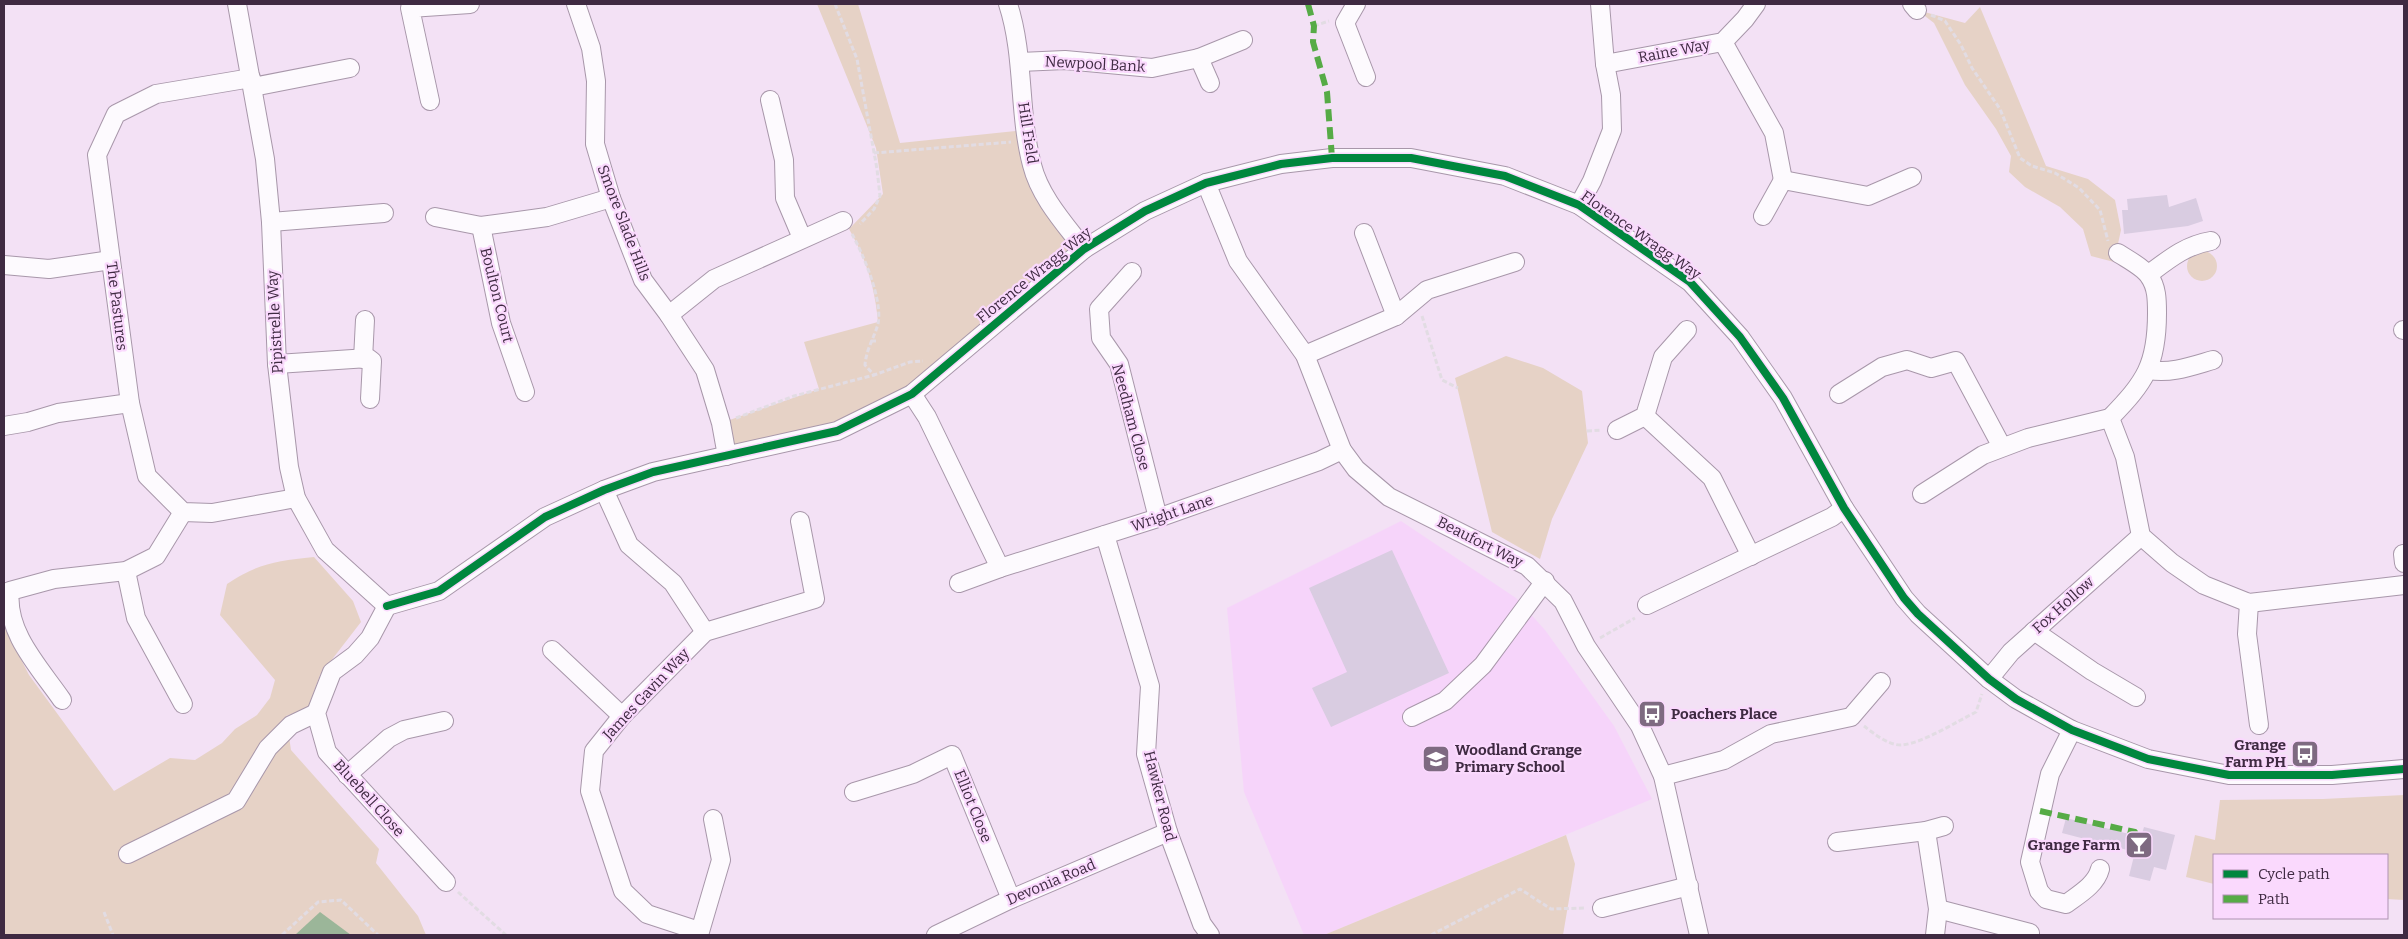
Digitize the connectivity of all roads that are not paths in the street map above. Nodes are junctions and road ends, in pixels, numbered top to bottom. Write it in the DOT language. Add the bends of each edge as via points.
graph roads {
  1 [pos="237,4"];
  2 [pos="470,4"];
  3 [pos="576,4"];
  4 [pos="1008,4"];
  5 [pos="1356,4"];
  6 [pos="1600,4"];
  7 [pos="1756,4"];
  8 [pos="1242,40"];
  9 [pos="1723,42"];
  10 [pos="1199,58"];
  11 [pos="1020,62"];
  12 [pos="1605,64"];
  13 [pos="350,68"];
  14 [pos="1366,77"];
  15 [pos="252,82"];
  16 [pos="1210,83"];
  17 [pos="770,100"];
  18 [pos="430,101"];
  19 [pos="1912,177"];
  20 [pos="1783,180"];
  21 [pos="1206,184"];
  22 [pos="611,198"];
  23 [pos="1579,205"];
  24 [pos="384,213"];
  25 [pos="1763,216"];
  26 [pos="435,217"];
  27 [pos="843,220"];
  28 [pos="271,222"];
  29 [pos="481,226"];
  30 [pos="1364,233"];
  31 [pos="802,238"];
  32 [pos="2211,241"];
  33 [pos="1084,249"];
  34 [pos="2118,253"];
  35 [pos="111,260"];
  36 [pos="1515,262"];
  37 [pos="4,265"];
  38 [pos="1132,272"];
  39 [pos="2149,274"];
  40 [pos="669,315"];
  41 [pos="1396,316"];
  42 [pos="365,320"];
  43 [pos="1688,330"];
  44 [pos="1305,355"];
  45 [pos="363,359"];
  46 [pos="2213,360"];
  47 [pos="277,364"];
  48 [pos="2149,370"];
  49 [pos="525,392"];
  50 [pos="912,394"];
  51 [pos="1839,394"];
  52 [pos="370,399"];
  53 [pos="130,403"];
  54 [pos="1645,416"];
  55 [pos="2110,418"];
  56 [pos="4,426"];
  57 [pos="1617,430"];
  58 [pos="2002,448"];
  59 [pos="1342,450"];
  60 [pos="727,456"];
  61 [pos="604,490"];
  62 [pos="1922,494"];
  63 [pos="296,498"];
  64 [pos="1844,508"];
  65 [pos="183,512"];
  66 [pos="1158,518"];
  67 [pos="800,521"];
  68 [pos="1106,535"];
  69 [pos="2141,536"];
  70 [pos="1751,556"];
  71 [pos="1000,568"];
  72 [pos="126,571"];
  73 [pos="1545,581"];
  74 [pos="959,583"];
  75 [pos="2404,585"];
  76 [pos="2249,603"];
  77 [pos="1647,605"];
  78 [pos="387,606"];
  79 [pos="2034,631"];
  80 [pos="705,632"];
  81 [pos="552,650"];
  82 [pos="1989,679"];
  83 [pos="1881,682"];
  84 [pos="2136,697"];
  85 [pos="62,700"];
  86 [pos="183,704"];
  87 [pos="316,713"];
  88 [pos="622,716"];
  89 [pos="1412,716"];
  90 [pos="444,721"];
  91 [pos="2259,725"];
  92 [pos="2072,730"];
  93 [pos="2402,768"];
  94 [pos="347,775"];
  95 [pos="1663,776"];
  96 [pos="854,792"];
  97 [pos="713,819"];
  98 [pos="1944,826"];
  99 [pos="1926,831"];
  100 [pos="1168,832"];
  101 [pos="1837,842"];
  102 [pos="128,854"];
  103 [pos="2100,869"];
  104 [pos="446,882"];
  105 [pos="1689,886"];
  106 [pos="1011,899"];
  107 [pos="1602,908"];
  108 [pos="1938,909"];
  109 [pos="699,933"];
  110 [pos="2030,933"];
  111 [pos="936,935"];
  112 [pos="1210,935"];
  113 [pos="1699,935"];
  114 [pos="1935,935"];
  1 -- 15 [label="street, Pipistrelle Way"];
  2 -- 18 [label="street" via="410,8"];
  3 -- 22 [label="street, Smore Slade Hills" via="591,48 596,81 595,144"];
  4 -- 11 [label="street, Hill Field"];
  5 -- 14 [label="street" via="1340,21"];
  6 -- 12 [label="street"];
  7 -- 9 [label="street, Raine Way"];
  8 -- 10 [label="street, Newpool Bank"];
  9 -- 12 [label="street, Raine Way"];
  9 -- 20 [label="street" via="1774,133"];
  10 -- 11 [label="street, Newpool Bank" via="1152,68 1065,60"];
  10 -- 16 [label="street"];
  11 -- 33 [label="street, Hill Field" via="1032,166 1044,194"];
  12 -- 23 [label="street" via="1611,95 1612,130"];
  13 -- 15 [label="street, The Pastures"];
  15 -- 28 [label="street, Pipistrelle Way" via="265,159"];
  15 -- 35 [label="street, The Pastures" via="156,94 116,114 97,155"];
  17 -- 31 [label="street" via="784,160 785,198"];
  19 -- 20 [label="street" via="1868,196"];
  20 -- 25 [label="street"];
  21 -- 23 [label="street, Florence Wragg Way" via="1281,164 1332,158 1411,158 1505,176"];
  21 -- 33 [label="street, Florence Wragg Way" via="1145,211"];
  21 -- 44 [label="street, Beaufort Way" via="1238,261"];
  22 -- 29 [label="street, Boulton Court" via="547,217"];
  22 -- 40 [label="street, Smore Slade Hills" via="643,280"];
  23 -- 64 [label="street, Florence Wragg Way" via="1690,282 1740,337 1783,398"];
  24 -- 28 [label="street"];
  26 -- 29 [label="street, Boulton Court"];
  27 -- 31 [label="street"];
  28 -- 47 [label="street, Pipistrelle Way"];
  29 -- 49 [label="street, Boulton Court" via="501,323"];
  30 -- 41 [label="street"];
  31 -- 40 [label="street" via="714,279"];
  32 -- 39 [label="street" via="2193,244"];
  33 -- 50 [label="street, Florence Wragg Way"];
  34 -- 39 [label="street"];
  35 -- 37 [label="street" via="49,268"];
  35 -- 53 [label="street, The Pastures"];
  36 -- 41 [label="street" via="1427,290"];
  38 -- 66 [label="street, Needham Close" via="1099,309 1101,338 1119,364"];
  39 -- 48 [label="street" via="2157,294 2157,340"];
  40 -- 60 [label="street, Smore Slade Hills" via="705,370"];
  41 -- 44 [label="street"];
  42 -- 45 [label="street"];
  43 -- 54 [label="street" via="1663,357"];
  44 -- 59 [label="street, Beaufort Way"];
  45 -- 47 [label="street"];
  45 -- 52 [label="street" via="372,361"];
  46 -- 48 [label="street" via="2186,368 2160,372"];
  47 -- 63 [label="street, Pipistrelle Way" via="289,467"];
  48 -- 55 [label="street" via="2134,393"];
  50 -- 60 [label="street, Florence Wragg Way" via="837,431"];
  50 -- 71 [label="street" via="927,417"];
  51 -- 58 [label="street" via="1882,367 1907,360 1931,368 1956,361"];
  53 -- 56 [label="street" via="58,412"];
  53 -- 65 [label="street, The Pastures" via="147,476"];
  54 -- 57 [label="street"];
  54 -- 70 [label="street" via="1712,478"];
  55 -- 58 [label="street" via="2028,438"];
  55 -- 69 [label="street" via="2126,457"];
  58 -- 62 [label="street" via="1982,455"];
  59 -- 66 [label="street, Wright Lane"];
  59 -- 73 [label="street, Beaufort Way" via="1356,469 1389,497 1527,566"];
  60 -- 61 [label="street, Florence Wragg Way" via="653,472"];
  61 -- 78 [label="street, Florence Wragg Way" via="545,517 439,591"];
  61 -- 80 [label="street" via="629,545 674,583"];
  63 -- 65 [label="street" via="212,513"];
  63 -- 78 [label="street, Pipistrelle Way" via="325,550"];
  64 -- 70 [label="street"];
  64 -- 82 [label="street, Florence Wragg Way" via="1908,603"];
  65 -- 72 [label="street" via="156,556"];
  66 -- 68 [label="street, Wright Lane"];
  67 -- 80 [label="street, James Gavin Way" via="815,600"];
  68 -- 71 [label="street, Wright Lane"];
  68 -- 100 [label="street, Hawker Road" via="1150,686 1146,754"];
  69 -- 76 [label="street" via="2204,586"];
  69 -- 79 [label="street, Fox Hollow"];
  70 -- 77 [label="street"];
  71 -- 74 [label="street, Wright Lane"];
  72 -- 85 [label="street" via="54,579 10,591 10,620"];
  72 -- 86 [label="street" via="136,618"];
  73 -- 89 [label="street" via="1483,665 1445,701"];
  73 -- 95 [label="street, Beaufort Way" via="1563,601 1586,646 1640,726"];
  75 -- 76 [label="street"];
  76 -- 91 [label="street" via="2247,634"];
  78 -- 87 [label="street" via="370,638 355,656 332,672"];
  79 -- 82 [label="street, Fox Hollow"];
  79 -- 84 [label="street"];
  80 -- 88 [label="street, James Gavin Way"];
  81 -- 88 [label="street"];
  82 -- 92 [label="street, Florence Wragg Way" via="2016,699"];
  83 -- 95 [label="street" via="1851,717 1771,734 1724,760"];
  87 -- 94 [label="street, Bluebell Close" via="327,752"];
  87 -- 102 [label="street" via="291,725 268,748 236,801"];
  88 -- 109 [label="street, James Gavin Way" via="594,751 590,791 623,891 647,914"];
  90 -- 94 [label="street" via="404,730 389,738"];
  92 -- 93 [label="street, Florence Wragg Way" via="2148,759 2229,775 2332,775"];
  92 -- 103 [label="street" via="2050,774 2030,862 2039,892 2046,899 2066,904 2088,888 2098,877"];
  94 -- 104 [label="street, Bluebell Close"];
  95 -- 105 [label="street, Beaufort Way"];
  96 -- 106 [label="street, Elliot Close" via="913,774 952,755"];
  97 -- 109 [label="street" via="721,860"];
  98 -- 99 [label="street"];
  99 -- 101 [label="street"];
  99 -- 108 [label="street"];
  100 -- 106 [label="street, Devonia Road"];
  100 -- 112 [label="street, Hawker Road" via="1202,924"];
  105 -- 107 [label="street"];
  105 -- 113 [label="street, Beaufort Way"];
  106 -- 111 [label="street, Devonia Road"];
  108 -- 110 [label="street"];
  108 -- 114 [label="street"];
}
